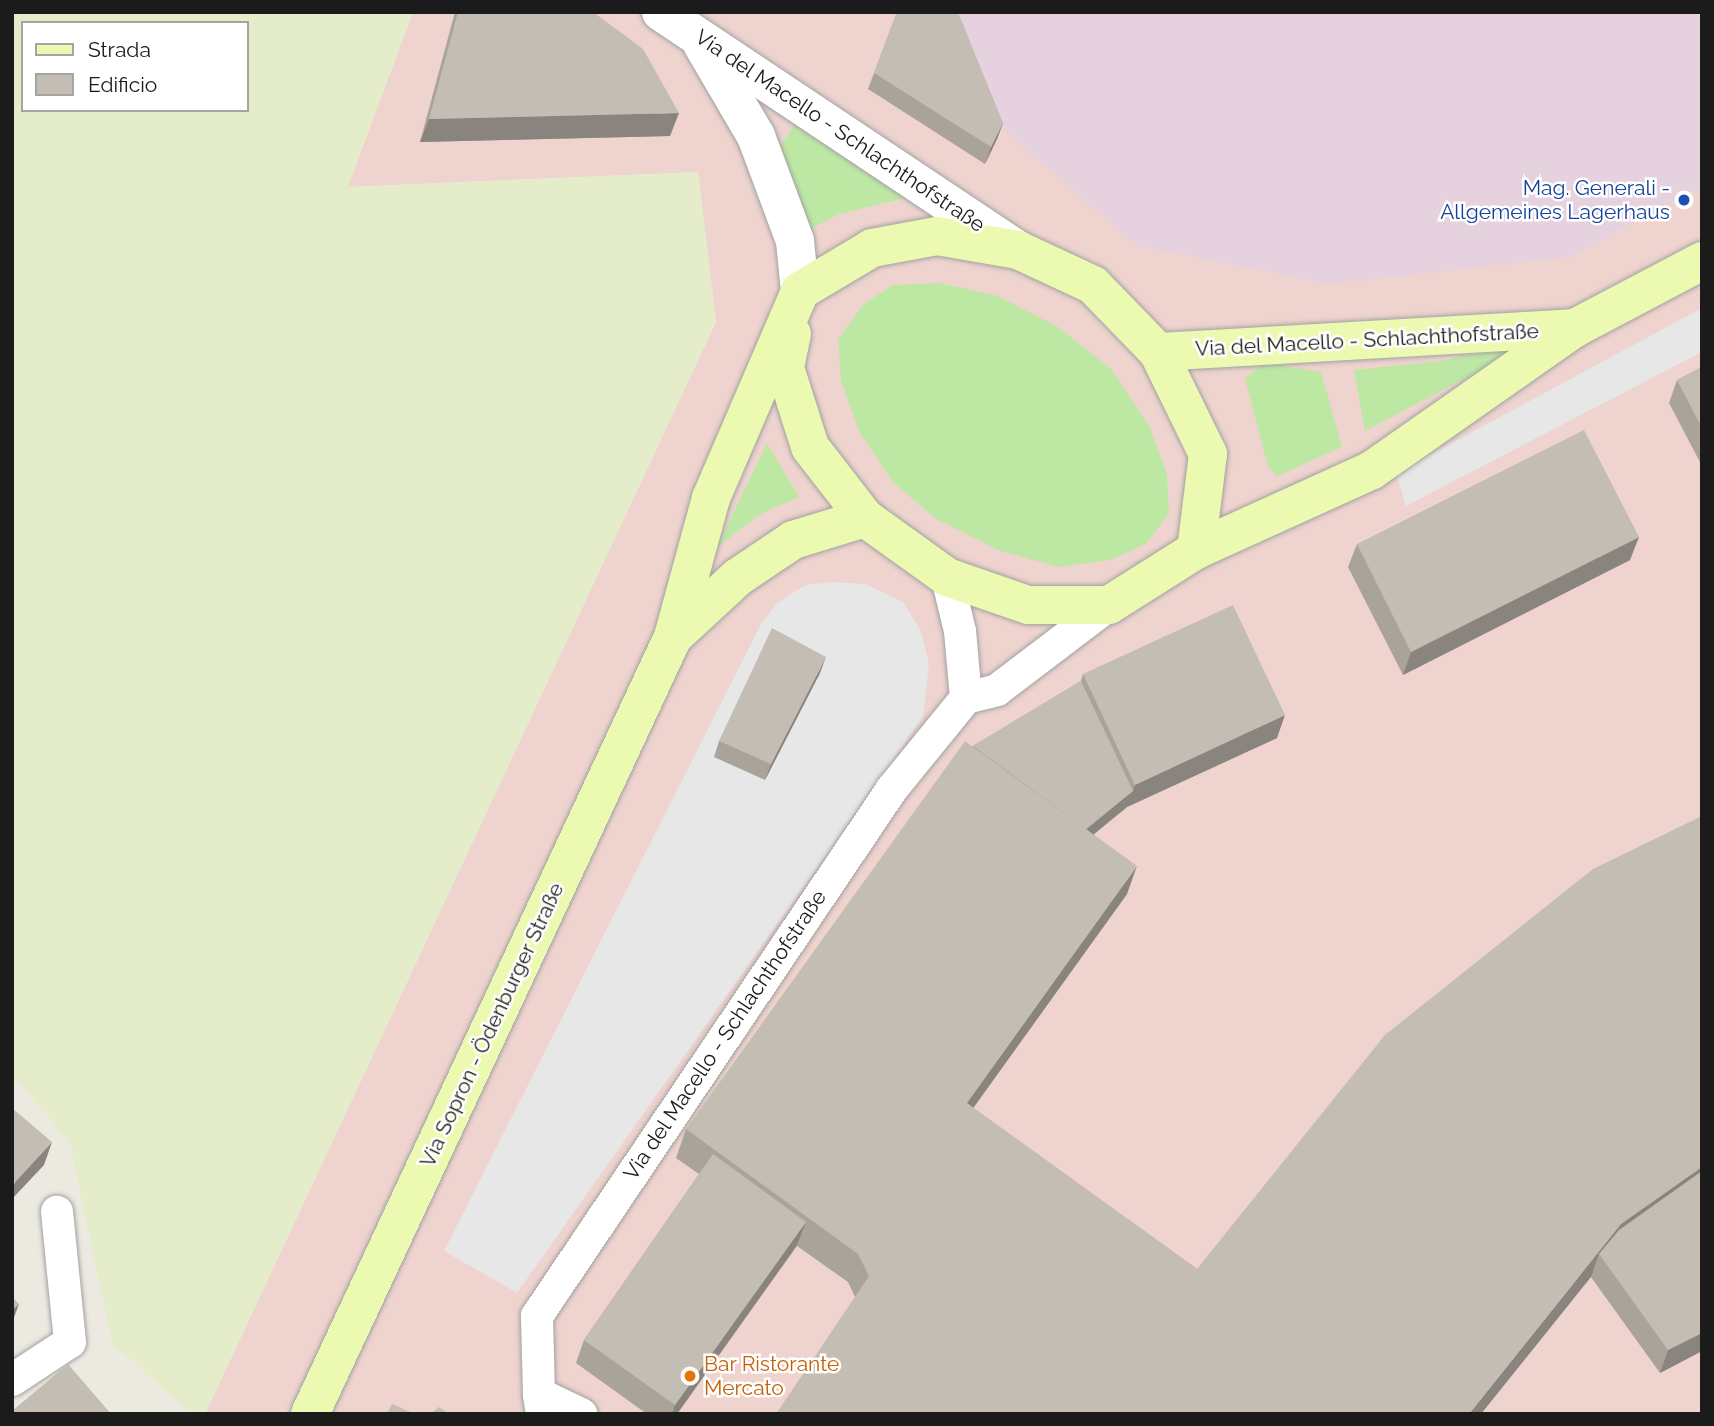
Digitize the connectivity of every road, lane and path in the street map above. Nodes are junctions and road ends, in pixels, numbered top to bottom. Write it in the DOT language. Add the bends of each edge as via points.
graph roads {
  1 [pos="661,12"];
  2 [pos="697,36"];
  3 [pos="1018,250"];
  4 [pos="1702,261"];
  5 [pos="800,291"];
  6 [pos="1575,328"];
  7 [pos="1158,352"];
  8 [pos="865,518"];
  9 [pos="1196,550"];
  10 [pos="947,577"];
  11 [pos="1109,605"];
  12 [pos="673,637"];
  13 [pos="966,698"];
  14 [pos="57,1212"];
  15 [pos="12,1380"];
  16 [pos="541,1404"];
  17 [pos="310,1414"];
  18 [pos="581,1414"];
  1 -- 2 [label="street, Via del Macello - Schlachthofstraße"];
  2 -- 3 [label="street, Via del Macello - Schlachthofstraße"];
  2 -- 5 [label="street" via="756,136 794,242"];
  3 -- 5 [label="street, Via del Macello - Schlachthofstraße" via="937,236 872,248"];
  3 -- 7 [label="street, Via del Macello - Schlachthofstraße" via="1093,285"];
  4 -- 6 [label="street, Via del Macello - Schlachthofstraße"];
  5 -- 8 [label="street" via="785,368 810,447"];
  5 -- 12 [label="street" via="711,498"];
  6 -- 7 [label="street, Via del Macello - Schlachthofstraße"];
  6 -- 9 [label="street, Via del Macello - Schlachthofstraße" via="1372,470"];
  7 -- 9 [label="street, Via del Macello - Schlachthofstraße" via="1208,454"];
  8 -- 10 [label="street"];
  8 -- 12 [label="street" via="793,540 738,577"];
  9 -- 11 [label="street, Via del Macello - Schlachthofstraße"];
  10 -- 11 [label="street" via="1028,605"];
  10 -- 13 [label="lane" via="960,631"];
  11 -- 13 [label="lane" via="997,691"];
  12 -- 17 [label="street, Via Sopron - Ödenburger Straße"];
  13 -- 16 [label="lane, Via del Macello - Schlachthofstraße" via="847,853 537,1316"];
  14 -- 15 [label="lane" via="70,1342"];
  16 -- 18 [label="lane"];
}
